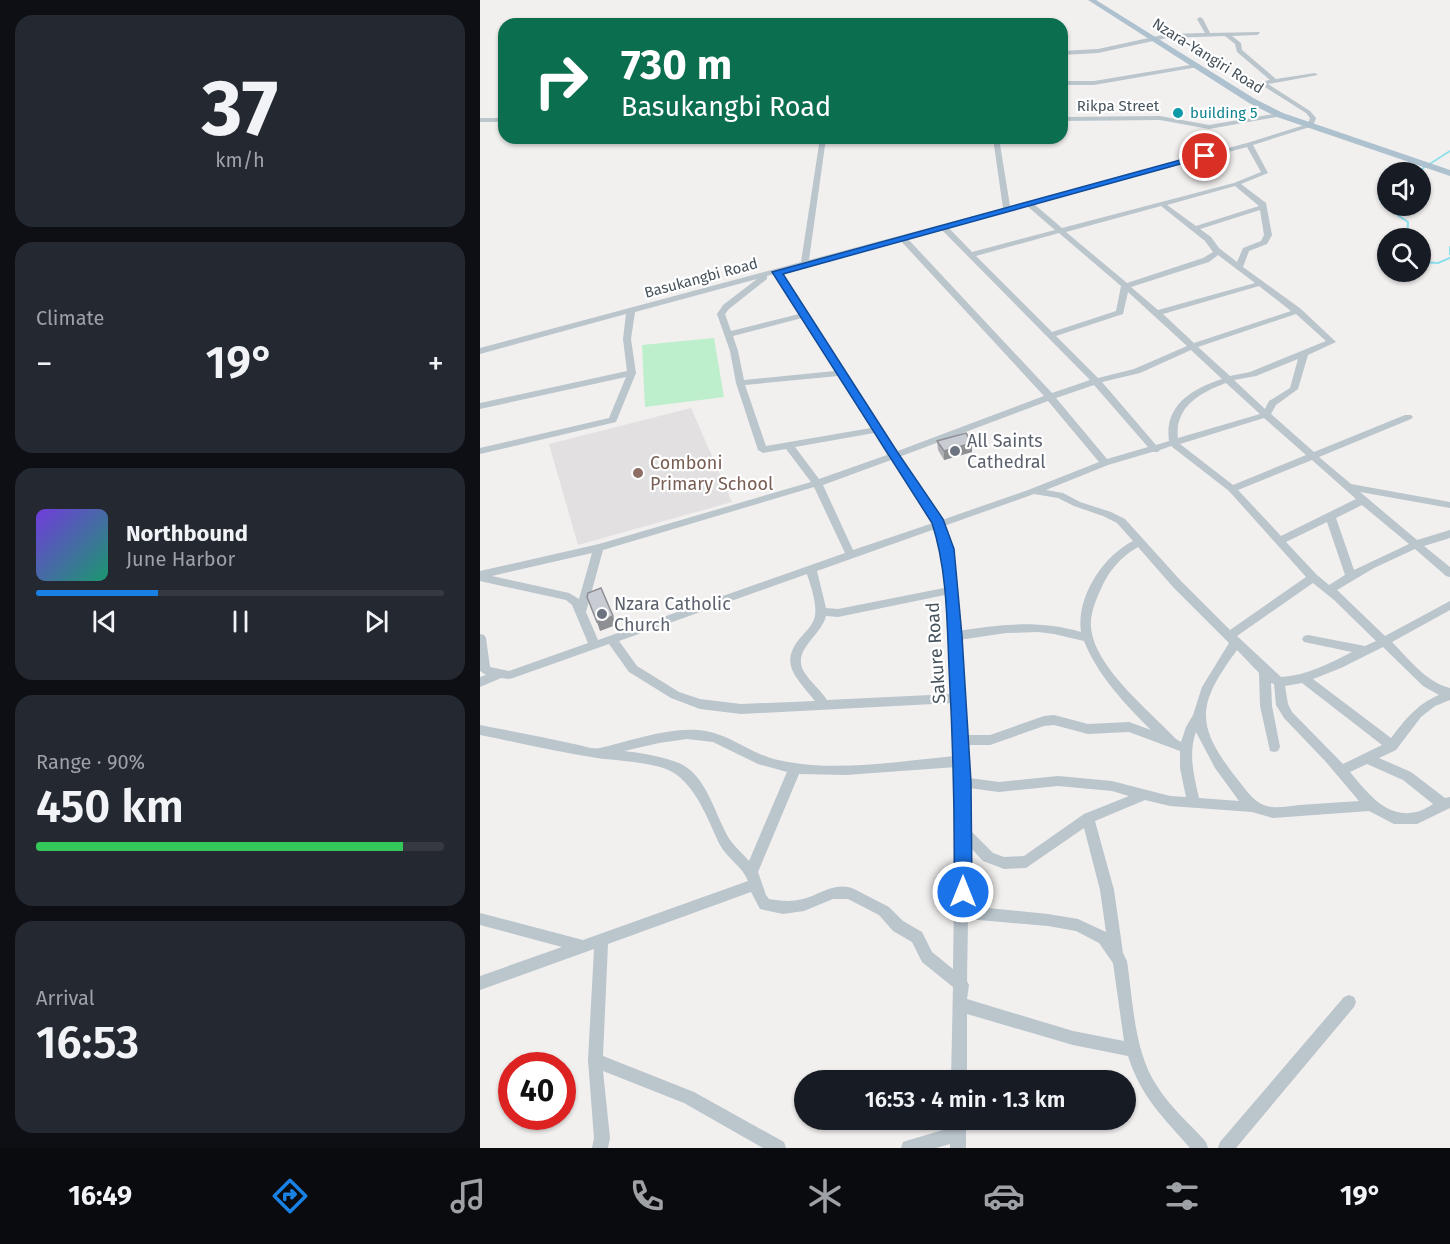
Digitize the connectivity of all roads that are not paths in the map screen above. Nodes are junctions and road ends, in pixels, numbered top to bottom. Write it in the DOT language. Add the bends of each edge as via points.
graph roads {
  1 [pos="1091,0"];
  2 [pos="1200,19"];
  3 [pos="1257,33"];
  4 [pos="1208,34"];
  5 [pos="1227,34"];
  6 [pos="1153,37"];
  7 [pos="1068,53"];
  8 [pos="1196,66"];
  9 [pos="1315,75"];
  10 [pos="1274,80"];
  11 [pos="1068,84"];
  12 [pos="1280,115"];
  13 [pos="1068,119"];
  14 [pos="480,120"];
  15 [pos="498,120"];
  16 [pos="1311,125"];
  17 [pos="822,144"];
  18 [pos="997,144"];
  19 [pos="1249,144"];
  20 [pos="1450,173"];
  21 [pos="1236,184"];
  22 [pos="1028,203"];
  23 [pos="1162,204"];
  24 [pos="1263,207"];
  25 [pos="1007,209"];
  26 [pos="942,226"];
  27 [pos="1194,230"];
  28 [pos="1061,231"];
  29 [pos="901,237"];
  30 [pos="1219,251"];
  31 [pos="970,255"];
  32 [pos="805,264"];
  33 [pos="1240,266"];
  34 [pos="772,274"];
  35 [pos="1259,284"];
  36 [pos="1125,286"];
  37 [pos="631,311"];
  38 [pos="1298,311"];
  39 [pos="1157,313"];
  40 [pos="804,315"];
  41 [pos="729,334"];
  42 [pos="1050,335"];
  43 [pos="1193,346"];
  44 [pos="480,351"];
  45 [pos="1304,354"];
  46 [pos="632,373"];
  47 [pos="841,373"];
  48 [pos="1228,379"];
  49 [pos="1096,381"];
  50 [pos="740,383"];
  51 [pos="1050,397"];
  52 [pos="480,406"];
  53 [pos="1266,415"];
  54 [pos="1408,417"];
  55 [pos="877,430"];
  56 [pos="1174,444"];
  57 [pos="789,446"];
  58 [pos="1155,450"];
  59 [pos="480,451"];
  60 [pos="1314,455"];
  61 [pos="893,456"];
  62 [pos="1105,463"];
  63 [pos="817,483"];
  64 [pos="1348,487"];
  65 [pos="1232,489"];
  66 [pos="1030,492"];
  67 [pos="1363,500"];
  68 [pos="1450,505"];
  69 [pos="1330,516"];
  70 [pos="938,522"];
  71 [pos="1450,534"];
  72 [pos="1280,541"];
  73 [pos="1140,542"];
  74 [pos="1418,544"];
  75 [pos="599,548"];
  76 [pos="850,554"];
  77 [pos="811,568"];
  78 [pos="1450,573"];
  79 [pos="480,576"];
  80 [pos="1351,577"];
  81 [pos="1313,578"];
  82 [pos="951,590"];
  83 [pos="1329,590"];
  84 [pos="1450,605"];
  85 [pos="821,611"];
  86 [pos="580,613"];
  87 [pos="955,636"];
  88 [pos="480,638"];
  89 [pos="611,638"];
  90 [pos="1088,638"];
  91 [pos="1233,639"];
  92 [pos="1308,639"];
  93 [pos="1385,641"];
  94 [pos="594,644"];
  95 [pos="1366,651"];
  96 [pos="1265,671"];
  97 [pos="499,674"];
  98 [pos="1303,678"];
  99 [pos="480,682"];
  100 [pos="1279,682"];
  101 [pos="1449,695"];
  102 [pos="958,698"];
  103 [pos="823,704"];
  104 [pos="1199,716"];
  105 [pos="480,730"];
  106 [pos="961,740"];
  107 [pos="1171,742"];
  108 [pos="1392,746"];
  109 [pos="1274,747"];
  110 [pos="1185,748"];
  111 [pos="596,753"];
  112 [pos="1368,759"];
  113 [pos="962,761"];
  114 [pos="795,768"];
  115 [pos="1341,771"];
  116 [pos="963,782"];
  117 [pos="1146,794"];
  118 [pos="1193,801"];
  119 [pos="1447,803"];
  120 [pos="1370,805"];
  121 [pos="1252,807"];
  122 [pos="1088,818"];
  123 [pos="963,832"];
  124 [pos="752,878"];
  125 [pos="963,912"];
  126 [pos="480,918"];
  127 [pos="601,940"];
  128 [pos="584,946"];
  129 [pos="1117,956"];
  130 [pos="480,983"];
  131 [pos="962,985"];
  132 [pos="1349,1002"];
  133 [pos="962,1005"];
  134 [pos="1133,1050"];
  135 [pos="595,1060"];
  136 [pos="959,1070"];
  137 [pos="958,1134"];
  138 [pos="758,1143"];
  139 [pos="600,1148"];
  140 [pos="778,1148"];
  141 [pos="909,1148"];
  142 [pos="1200,1148"];
  143 [pos="1226,1148"];
  1 -- 6 [label="main road, Nzara-Yangiri Road"];
  2 -- 4 [label="street"];
  3 -- 5 [label="street"];
  4 -- 5 [label="street"];
  4 -- 6 [label="street"];
  5 -- 10 [label="street" via="1238,44 1239,51"];
  6 -- 7 [label="street" via="1098,51"];
  6 -- 8 [label="main road, Nzara-Yangiri Road"];
  8 -- 11 [label="street"];
  8 -- 12 [label="main road, Nzara-Yangiri Road"];
  9 -- 10 [label="street"];
  10 -- 16 [label="street" via="1262,84 1308,112 1313,118"];
  12 -- 13 [label="street, Rikpa Street" via="1209,127 1160,118"];
  12 -- 16 [label="main road, Nzara-Yangiri Road"];
  14 -- 15 [label="street"];
  16 -- 19 [label="street, Basukangbi Road"];
  16 -- 20 [label="main road, Nzara-Yangiri Road"];
  17 -- 32 [label="street"];
  18 -- 25 [label="street"];
  19 -- 21 [label="street" via="1265,173"];
  19 -- 22 [label="street, Basukangbi Road"];
  21 -- 23 [label="street"];
  21 -- 24 [label="street"];
  22 -- 25 [label="street, Basukangbi Road"];
  22 -- 28 [label="street"];
  23 -- 27 [label="street"];
  23 -- 28 [label="street"];
  24 -- 27 [label="street"];
  24 -- 33 [label="street" via="1268,235 1264,242 1246,250"];
  25 -- 26 [label="street, Basukangbi Road"];
  26 -- 29 [label="street, Basukangbi Road"];
  26 -- 31 [label="street"];
  27 -- 30 [label="street"];
  28 -- 31 [label="street"];
  28 -- 36 [label="street"];
  29 -- 32 [label="street, Basukangbi Road"];
  29 -- 51 [label="street"];
  30 -- 33 [label="street"];
  30 -- 36 [label="street" via="1206,260"];
  31 -- 42 [label="street"];
  32 -- 34 [label="street, Basukangbi Road"];
  33 -- 35 [label="street"];
  34 -- 37 [label="street, Basukangbi Road"];
  34 -- 40 [label="street, Sakure Road"];
  34 -- 41 [label="street" via="726,307 721,314"];
  35 -- 38 [label="street"];
  35 -- 39 [label="street"];
  36 -- 39 [label="street"];
  36 -- 42 [label="street" via="1120,312"];
  37 -- 44 [label="street, Basukangbi Road"];
  37 -- 46 [label="street" via="627,339"];
  38 -- 43 [label="street"];
  38 -- 45 [label="street" via="1332,342"];
  39 -- 43 [label="street"];
  40 -- 41 [label="street"];
  40 -- 47 [label="street, Sakure Road"];
  41 -- 50 [label="street"];
  42 -- 49 [label="street"];
  43 -- 48 [label="street"];
  43 -- 49 [label="street" via="1137,371"];
  45 -- 48 [label="street" via="1254,374"];
  45 -- 53 [label="street" via="1294,389 1272,403"];
  46 -- 52 [label="street"];
  46 -- 59 [label="street" via="613,420"];
  47 -- 50 [label="street"];
  47 -- 55 [label="street, Sakure Road"];
  48 -- 53 [label="street"];
  48 -- 56 [label="street" via="1208,387 1178,409 1172,423"];
  49 -- 51 [label="street"];
  49 -- 58 [label="street"];
  50 -- 57 [label="street" via="763,450"];
  51 -- 61 [label="street"];
  51 -- 62 [label="street"];
  53 -- 56 [label="street"];
  53 -- 60 [label="street"];
  54 -- 60 [label="street"];
  55 -- 57 [label="street"];
  55 -- 61 [label="street, Sakure Road"];
  56 -- 58 [label="street"];
  56 -- 65 [label="street"];
  57 -- 63 [label="street"];
  58 -- 62 [label="street"];
  60 -- 64 [label="street"];
  60 -- 65 [label="street"];
  61 -- 63 [label="street"];
  61 -- 70 [label="street, Sakure Road"];
  62 -- 66 [label="street"];
  63 -- 75 [label="street"];
  63 -- 76 [label="street"];
  64 -- 67 [label="street"];
  64 -- 68 [label="street"];
  65 -- 72 [label="street"];
  66 -- 70 [label="street"];
  66 -- 73 [label="street" via="1060,495 1107,514 1121,521"];
  67 -- 69 [label="street"];
  67 -- 74 [label="street"];
  69 -- 72 [label="street"];
  69 -- 80 [label="street"];
  70 -- 76 [label="street"];
  70 -- 82 [label="street, Sakure Road" via="947,549"];
  71 -- 74 [label="street" via="1433,536"];
  72 -- 81 [label="street"];
  73 -- 90 [label="street" via="1123,549 1089,600"];
  73 -- 91 [label="street"];
  74 -- 78 [label="street"];
  74 -- 80 [label="street"];
  75 -- 79 [label="street"];
  75 -- 86 [label="street"];
  76 -- 77 [label="street"];
  77 -- 85 [label="street"];
  77 -- 89 [label="street"];
  79 -- 86 [label="street" via="568,597"];
  80 -- 83 [label="street"];
  81 -- 83 [label="street"];
  81 -- 91 [label="street"];
  82 -- 85 [label="street" via="838,613"];
  82 -- 87 [label="street, Sakure Road"];
  83 -- 93 [label="street"];
  84 -- 93 [label="street"];
  85 -- 103 [label="street" via="820,621 795,655 795,664"];
  86 -- 94 [label="street"];
  87 -- 90 [label="street" via="1023,627 1062,629"];
  87 -- 102 [label="street, Sakure Road"];
  88 -- 97 [label="street" via="485,670"];
  89 -- 94 [label="street"];
  89 -- 103 [label="street" via="633,669 675,695 700,704 741,709"];
  90 -- 107 [label="street" via="1135,707"];
  91 -- 96 [label="street"];
  91 -- 104 [label="street" via="1214,673"];
  92 -- 95 [label="street"];
  93 -- 95 [label="street"];
  93 -- 101 [label="street" via="1427,682"];
  94 -- 97 [label="street" via="509,675"];
  95 -- 98 [label="street"];
  96 -- 100 [label="street"];
  96 -- 109 [label="street" via="1266,706"];
  97 -- 99 [label="street"];
  98 -- 100 [label="street"];
  98 -- 108 [label="street"];
  100 -- 115 [label="street" via="1282,705 1288,715"];
  101 -- 108 [label="street" via="1417,714"];
  102 -- 103 [label="street"];
  102 -- 106 [label="street, Sakure Road"];
  104 -- 110 [label="street" via="1189,730"];
  104 -- 121 [label="street" via="1204,738"];
  105 -- 111 [label="street"];
  106 -- 107 [label="street" via="990,740 1054,720 1088,729 1129,727"];
  106 -- 113 [label="street, Sakure Road"];
  107 -- 110 [label="street"];
  108 -- 112 [label="street"];
  110 -- 118 [label="street"];
  111 -- 114 [label="street" via="691,735 727,743 756,760"];
  111 -- 124 [label="street" via="647,759 678,769 688,777 704,798 726,844"];
  112 -- 115 [label="street"];
  112 -- 119 [label="street" via="1407,776"];
  113 -- 114 [label="street" via="838,770"];
  113 -- 116 [label="street, Sakure Road"];
  114 -- 124 [label="street"];
  115 -- 120 [label="street"];
  116 -- 117 [label="street" via="999,787 1058,781"];
  116 -- 123 [label="street, Sakure Road"];
  117 -- 118 [label="street" via="1170,801"];
  117 -- 122 [label="street"];
  118 -- 121 [label="street"];
  119 -- 120 [label="street" via="1417,818 1394,818"];
  120 -- 121 [label="street" via="1297,813 1273,813"];
  122 -- 123 [label="street" via="1026,862 1004,863 988,857"];
  122 -- 129 [label="street" via="1107,890"];
  123 -- 125 [label="street, Sakure Road"];
  124 -- 127 [label="street"];
  124 -- 131 [label="street" via="765,905 804,905 833,893 849,893 864,899 917,937 927,957"];
  125 -- 129 [label="street" via="1078,925 1104,938"];
  125 -- 131 [label="street, Sakure Road"];
  126 -- 128 [label="street"];
  127 -- 128 [label="street"];
  127 -- 135 [label="street"];
  128 -- 130 [label="street"];
  129 -- 134 [label="street"];
  131 -- 133 [label="street, Sakure Road"];
  132 -- 143 [label="street"];
  133 -- 134 [label="street" via="1073,1038"];
  133 -- 136 [label="street, Sakure Road"];
  134 -- 142 [label="street" via="1152,1093"];
  135 -- 138 [label="street" via="688,1097"];
  135 -- 139 [label="street"];
  137 -- 141 [label="street"];
  138 -- 140 [label="street"];
}
